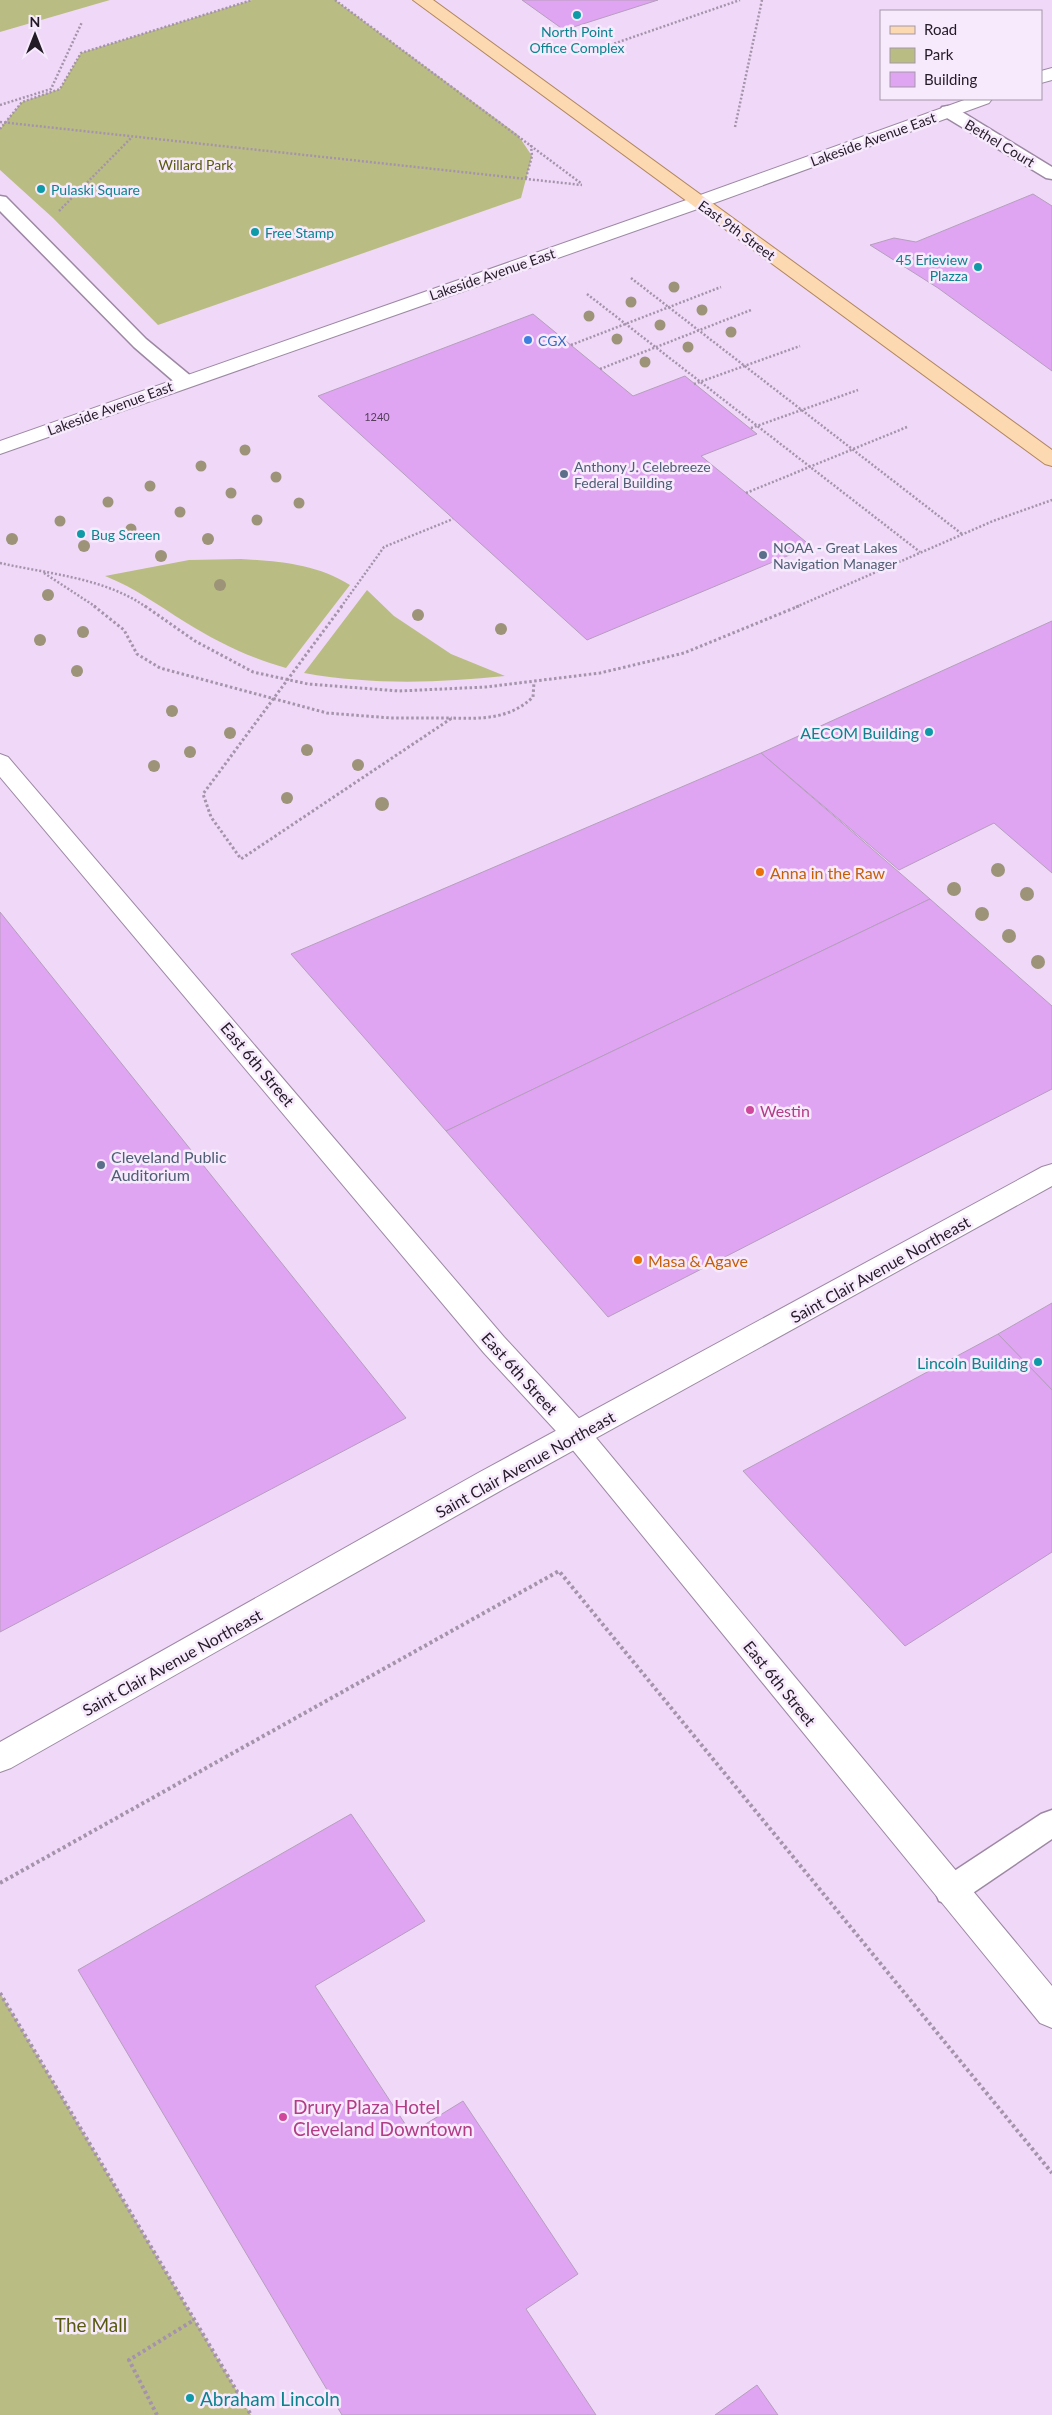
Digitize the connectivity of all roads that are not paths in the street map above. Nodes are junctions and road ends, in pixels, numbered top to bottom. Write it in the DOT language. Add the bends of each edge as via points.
graph roads {
  1 [pos="422,0"];
  2 [pos="980,100"];
  3 [pos="948,112"];
  4 [pos="1052,174"];
  5 [pos="0,201"];
  6 [pos="699,202"];
  7 [pos="185,381"];
  8 [pos="0,448"];
  9 [pos="1052,460"];
  10 [pos="0,762"];
  11 [pos="1052,1174"];
  12 [pos="577,1435"];
  13 [pos="0,1758"];
  14 [pos="1052,1823"];
  15 [pos="950,1891"];
  16 [pos="1052,2012"];
  1 -- 6 [label="main road, East 9th Street"];
  2 -- 3 [label="street, Lakeside Avenue East"];
  3 -- 4 [label="lane, Bethel Court"];
  3 -- 6 [label="street, Lakeside Avenue East"];
  5 -- 7 [label="lane" via="145,347"];
  6 -- 7 [label="street, Lakeside Avenue East"];
  6 -- 9 [label="main road, East 9th Street"];
  7 -- 8 [label="street, Lakeside Avenue East"];
  10 -- 12 [label="street, East 6th Street" via="494,1344"];
  11 -- 12 [label="street, Saint Clair Avenue Northeast"];
  12 -- 13 [label="street, Saint Clair Avenue Northeast"];
  12 -- 15 [label="street, East 6th Street"];
  14 -- 15 [label="lane"];
  15 -- 16 [label="street, East 6th Street"];
}
